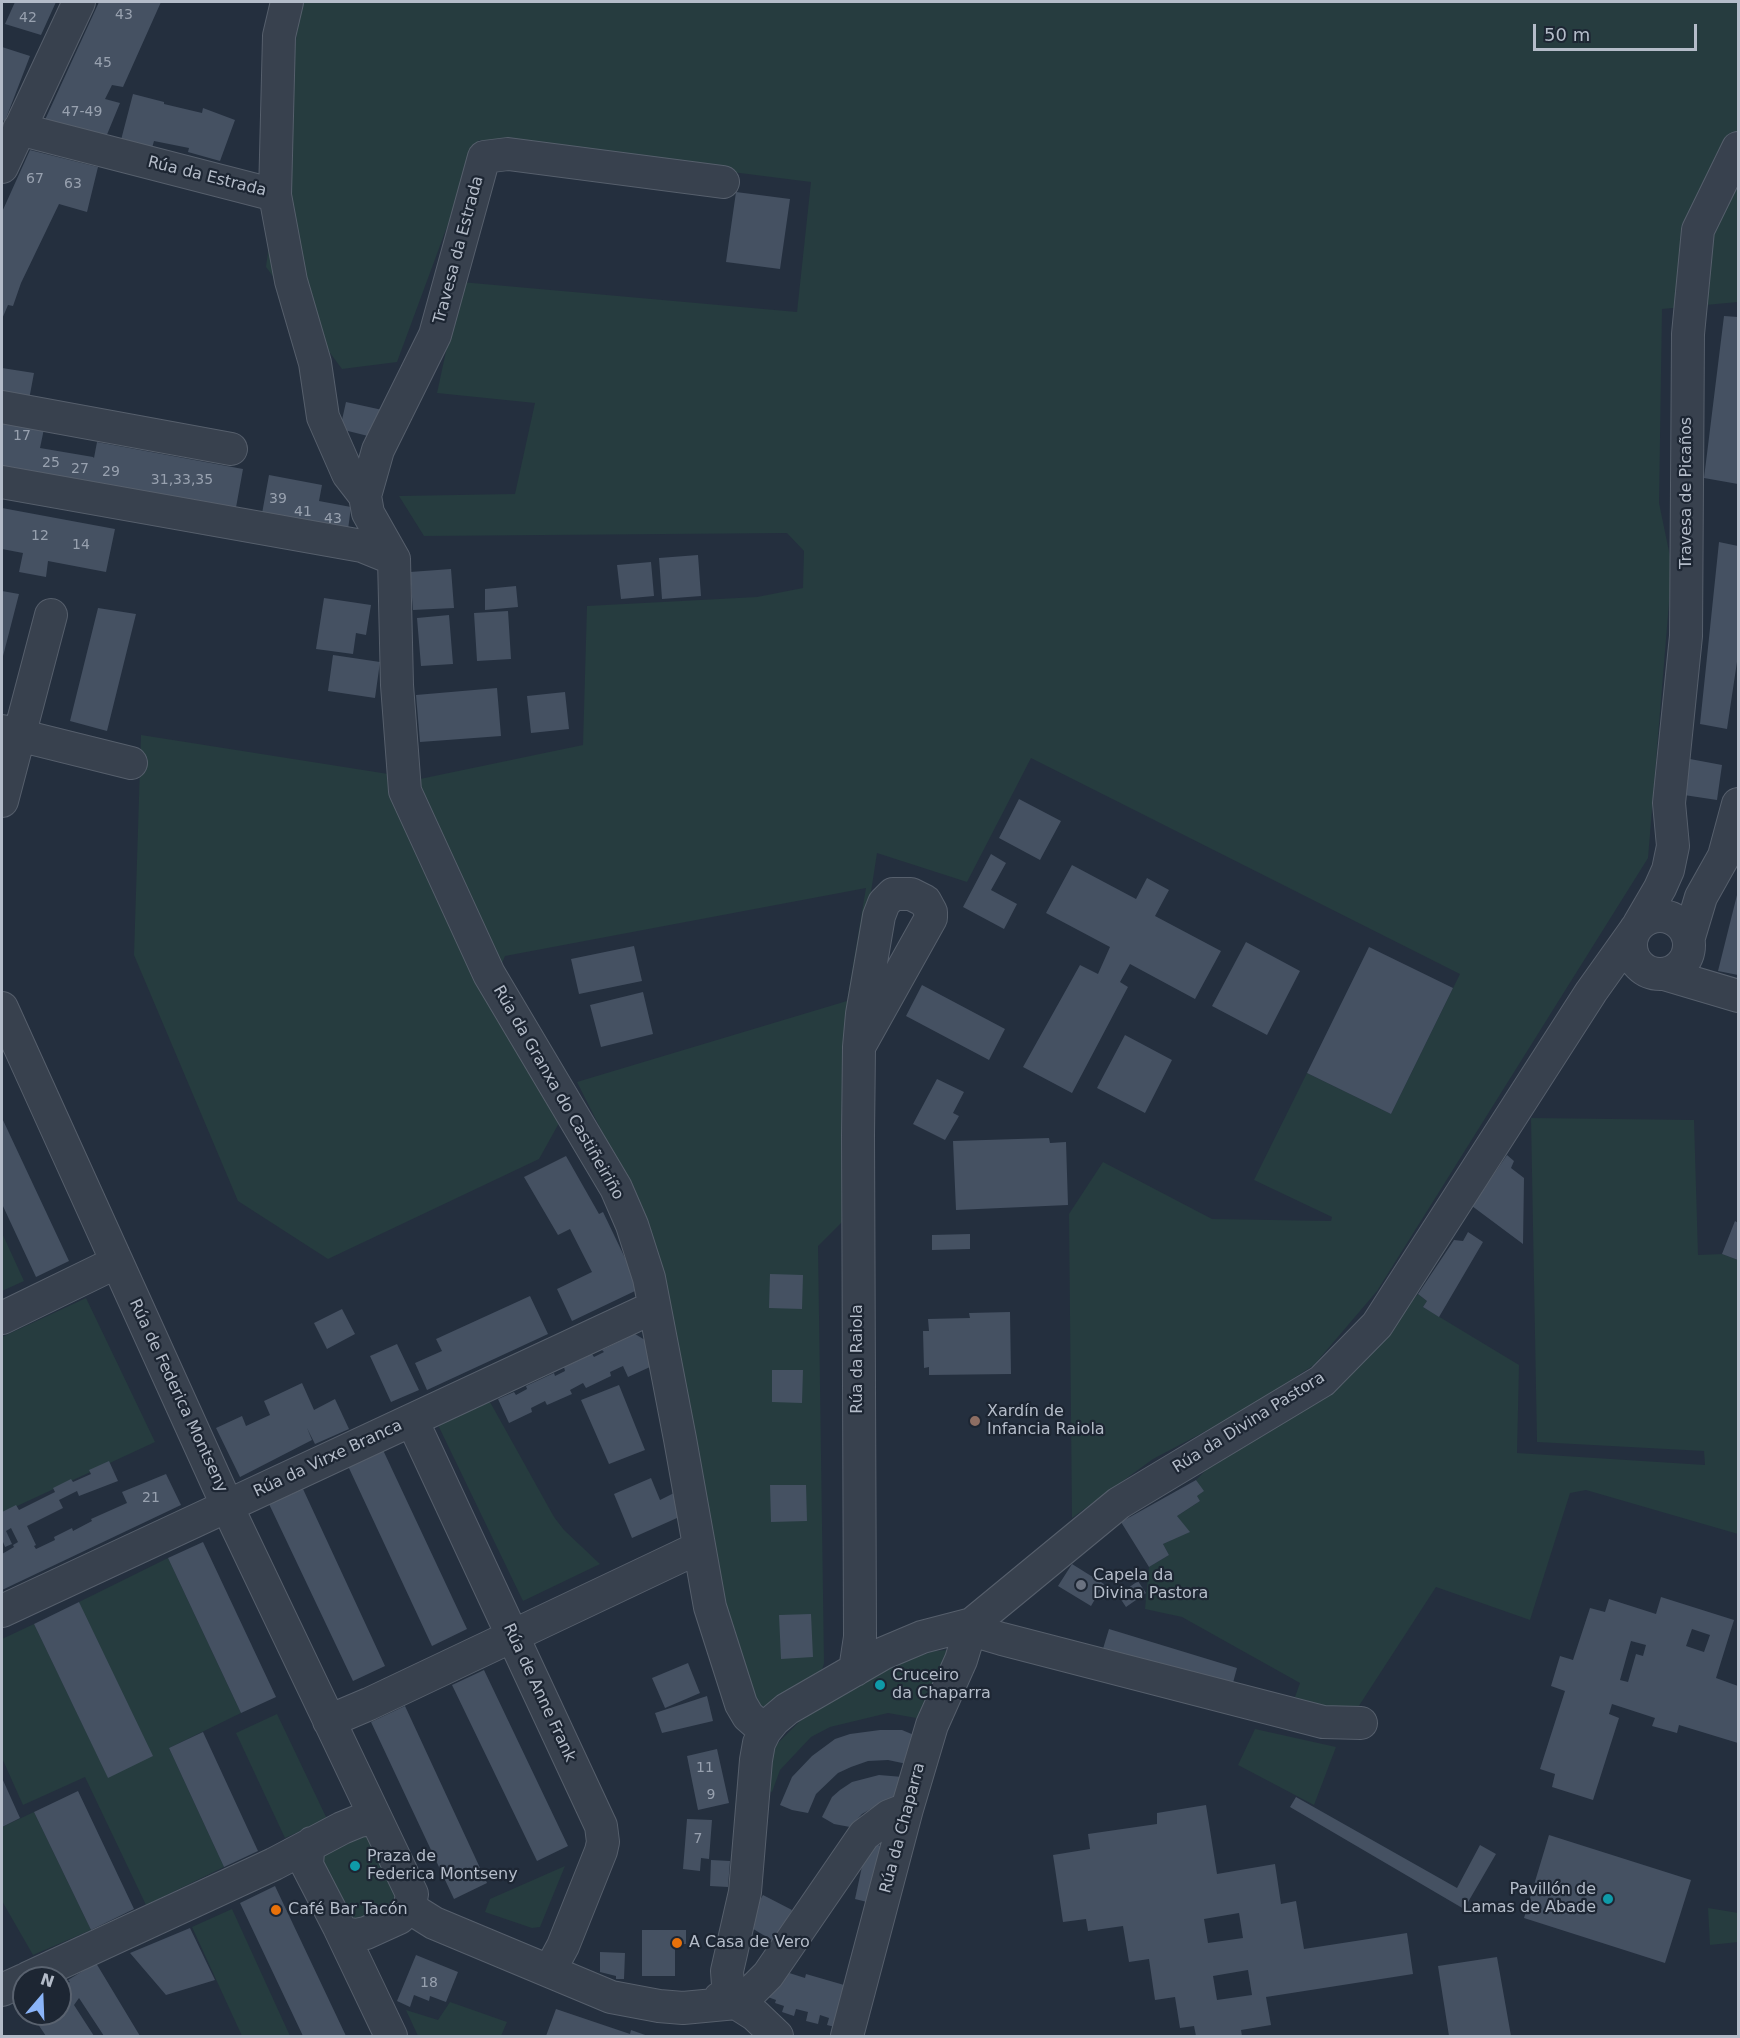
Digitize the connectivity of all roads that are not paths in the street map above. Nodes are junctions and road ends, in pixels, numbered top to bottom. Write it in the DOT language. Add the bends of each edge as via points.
graph roads {
  1 [pos="78,2"];
  2 [pos="287,2"];
  3 [pos="19,129"];
  4 [pos="1738,148"];
  5 [pos="2,167"];
  6 [pos="723,182"];
  7 [pos="275,195"];
  8 [pos="2,407"];
  9 [pos="231,449"];
  10 [pos="2,482"];
  11 [pos="365,496"];
  12 [pos="394,559"];
  13 [pos="51,615"];
  14 [pos="10,734"];
  15 [pos="130,763"];
  16 [pos="2,801"];
  17 [pos="1738,804"];
  18 [pos="1673,846"];
  19 [pos="1718,861"];
  20 [pos="1643,924"];
  21 [pos="1674,961"];
  22 [pos="1591,992"];
  23 [pos="1724,992"];
  24 [pos="2,1008"];
  25 [pos="859,1047"];
  26 [pos="117,1262"];
  27 [pos="654,1307"];
  28 [pos="2,1318"];
  29 [pos="412,1420"];
  30 [pos="227,1505"];
  31 [pos="698,1548"];
  32 [pos="2,1611"];
  33 [pos="972,1624"];
  34 [pos="512,1636"];
  35 [pos="855,1670"];
  36 [pos="329,1721"];
  37 [pos="1361,1723"];
  38 [pos="765,1731"];
  39 [pos="907,1809"];
  40 [pos="369,1822"];
  41 [pos="301,1855"];
  42 [pos="415,1915"];
  43 [pos="348,1938"];
  44 [pos="55,1966"];
  45 [pos="550,1970"];
  46 [pos="736,2003"];
  47 [pos="780,2034"];
  48 [pos="391,2037"];
  49 [pos="847,2037"];
  1 -- 3 [label="street"];
  2 -- 7 [label="street, Rúa da Estrada" via="279,36"];
  3 -- 5 [label="street"];
  3 -- 7 [label="street, Rúa da Estrada"];
  4 -- 18 [label="street, Travesa de Picaños" via="1698,230 1689,322 1686,636 1669,803"];
  6 -- 11 [label="street, Travesa da Estrada" via="508,154 484,157 435,335 378,450"];
  7 -- 11 [label="street" via="291,280 315,363 323,417 348,474"];
  8 -- 9 [label="street"];
  10 -- 12 [label="street" via="362,546"];
  11 -- 12 [label="street" via="368,513"];
  12 -- 27 [label="street, Rúa da Granxa do Castiñeiriño" via="405,791 489,974 616,1188 649,1278"];
  13 -- 14 [label="street"];
  14 -- 15 [label="street"];
  14 -- 16 [label="street"];
  17 -- 19 [label="street"];
  18 -- 19 [label="street" via="1698,864"];
  18 -- 20 [label="street, Travesa de Picaños" via="1668,870"];
  19 -- 20 [label="street" via="1676,892"];
  19 -- 21 [label="street"];
  20 -- 21 [label="street" via="1669,916 1685,928"];
  20 -- 21 [label="street" via="1631,944 1638,964 1646,970"];
  20 -- 22 [label="street, Rúa da Divina Pastora"];
  21 -- 22 [label="street"];
  21 -- 23 [label="street"];
  22 -- 33 [label="street, Rúa da Divina Pastora" via="1377,1325 1330,1373 1119,1503"];
  24 -- 26 [label="street, Rúa de Federica Montseny"];
  25 -- 35 [label="street, Rúa da Raiola" via="860,1637"];
  26 -- 28 [label="street"];
  26 -- 30 [label="street, Rúa de Federica Montseny"];
  27 -- 29 [label="street, Rúa da Virxe Branca"];
  27 -- 31 [label="street, Rúa da Granxa do Castiñeiriño"];
  29 -- 30 [label="street, Rúa da Virxe Branca"];
  29 -- 34 [label="street, Rúa de Anne Frank"];
  30 -- 32 [label="street, Rúa da Virxe Branca"];
  30 -- 36 [label="street, Rúa de Federica Montseny"];
  31 -- 34 [label="street"];
  31 -- 38 [label="street, Rúa da Granxa do Castiñeiriño" via="710,1607 741,1704"];
  33 -- 35 [label="street, Rúa da Divina Pastora" via="922,1636"];
  33 -- 37 [label="street" via="985,1634 1002,1639 1311,1719"];
  33 -- 39 [label="street, Rúa da Chaparra" via="961,1660 932,1725"];
  34 -- 36 [label="street"];
  34 -- 45 [label="street, Rúa de Anne Frank" via="603,1835 601,1851"];
  35 -- 38 [label="street, Rúa da Divina Pastora" via="787,1709"];
  36 -- 40 [label="street, Rúa de Federica Montseny" via="360,1782"];
  38 -- 46 [label="street, Rúa da Divina Pastora" via="756,1760 745,1892 727,1971"];
  39 -- 46 [label="street" via="864,1834 768,1976"];
  39 -- 49 [label="street, Rúa da Chaparra"];
  40 -- 41 [label="street"];
  40 -- 42 [label="street" via="412,1894"];
  41 -- 43 [label="street"];
  41 -- 44 [label="street"];
  42 -- 43 [label="street"];
  42 -- 45 [label="street"];
  43 -- 48 [label="street"];
  45 -- 46 [label="street" via="591,1990 642,2004 683,2007"];
  46 -- 47 [label="street"];
}
